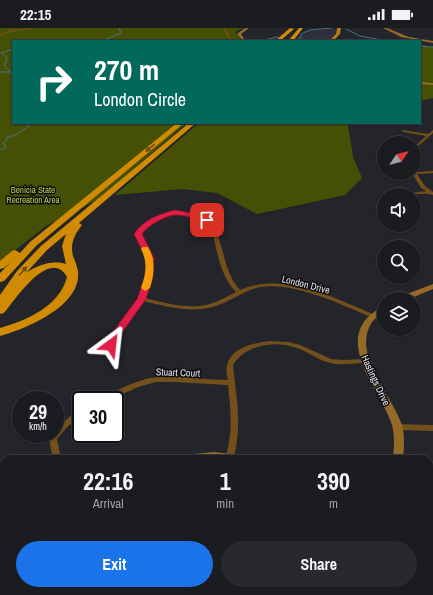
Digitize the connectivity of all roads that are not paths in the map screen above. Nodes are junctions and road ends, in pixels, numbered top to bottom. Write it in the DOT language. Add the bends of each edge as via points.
graph roads {
  1 [pos="36,28"];
  2 [pos="225,28"];
  3 [pos="246,28"];
  4 [pos="301,28"];
  5 [pos="339,28"];
  6 [pos="342,28"];
  7 [pos="386,28"];
  8 [pos="293,29"];
  9 [pos="0,35"];
  10 [pos="414,39"];
  11 [pos="233,40"];
  12 [pos="243,40"];
  13 [pos="278,40"];
  14 [pos="282,40"];
  15 [pos="292,40"];
  16 [pos="332,40"];
  17 [pos="336,40"];
  18 [pos="410,40"];
  19 [pos="420,40"];
  20 [pos="421,40"];
  21 [pos="433,42"];
  22 [pos="421,83"];
  23 [pos="433,84"];
  24 [pos="180,124"];
  25 [pos="192,124"];
  26 [pos="404,130"];
  27 [pos="433,131"];
  28 [pos="428,136"];
  29 [pos="421,142"];
  30 [pos="421,172"];
  31 [pos="433,172"];
  32 [pos="419,180"];
  33 [pos="113,190"];
  34 [pos="427,192"];
  35 [pos="421,193"];
  36 [pos="433,194"];
  37 [pos="65,217"];
  38 [pos="0,266"];
  39 [pos="72,277"];
  40 [pos="0,279"];
  41 [pos="433,286"];
  42 [pos="239,292"];
  43 [pos="419,292"];
  44 [pos="142,299"];
  45 [pos="0,303"];
  46 [pos="0,311"];
  47 [pos="377,313"];
  48 [pos="373,316"];
  49 [pos="0,332"];
  50 [pos="111,345"];
  51 [pos="365,360"];
  52 [pos="231,383"];
  53 [pos="121,391"];
  54 [pos="72,419"];
  55 [pos="397,427"];
  56 [pos="433,428"];
  57 [pos="56,455"];
  58 [pos="233,455"];
  59 [pos="398,455"];
  1 -- 9 [label="street"];
  2 -- 11 [label="street"];
  3 -- 12 [label="street" via="239,34"];
  4 -- 15 [label="highway"];
  5 -- 16 [label="main road" via="338,34"];
  6 -- 17 [label="main road" via="342,33"];
  7 -- 10 [label="street"];
  8 -- 13 [label="highway"];
  8 -- 14 [label="highway"];
  10 -- 18 [label="street"];
  10 -- 19 [label="street"];
  20 -- 21 [label="street"];
  22 -- 23 [label="street"];
  24 -- 37 [label="highway, one-way"];
  25 -- 33 [label="highway"];
  26 -- 28 [label="street"];
  27 -- 28 [label="street"];
  28 -- 29 [label="street"];
  30 -- 31 [label="street"];
  32 -- 34 [label="street"];
  33 -- 39 [label="highway" via="79,223 67,239 66,247"];
  45 -- 33 [label="highway, one-way" via="21,273 44,248"];
  34 -- 35 [label="street"];
  34 -- 36 [label="street"];
  37 -- 38 [label="highway" via="27,243"];
  37 -- 40 [label="highway" via="33,244"];
  39 -- 46 [label="highway" via="68,269 58,265 38,269"];
  39 -- 49 [label="highway" via="66,292 48,310 27,322"];
  41 -- 43 [label="street"];
  42 -- 44 [label="street, London Drive" via="214,306 203,308"];
  42 -- 44 [label="street" via="230,281 224,267 212,226 207,220 175,212 152,221 138,234 150,258 149,277"];
  42 -- 48 [label="street, London Drive" via="269,284 289,287 318,294"];
  44 -- 50 [label="street" via="111,340"];
  47 -- 48 [label="street, Hastings Drive"];
  48 -- 51 [label="street, Hastings Drive" via="365,326 361,338"];
  51 -- 52 [label="street" via="333,361 290,344 267,344 245,349 235,355 230,365"];
  51 -- 55 [label="street, Hastings Drive"];
  52 -- 53 [label="street, Stuart Court" via="154,380"];
  52 -- 58 [label="street" via="236,417"];
  54 -- 57 [label="street" via="53,439"];
  55 -- 56 [label="street"];
  55 -- 59 [label="street, Hastings Drive"];
}
